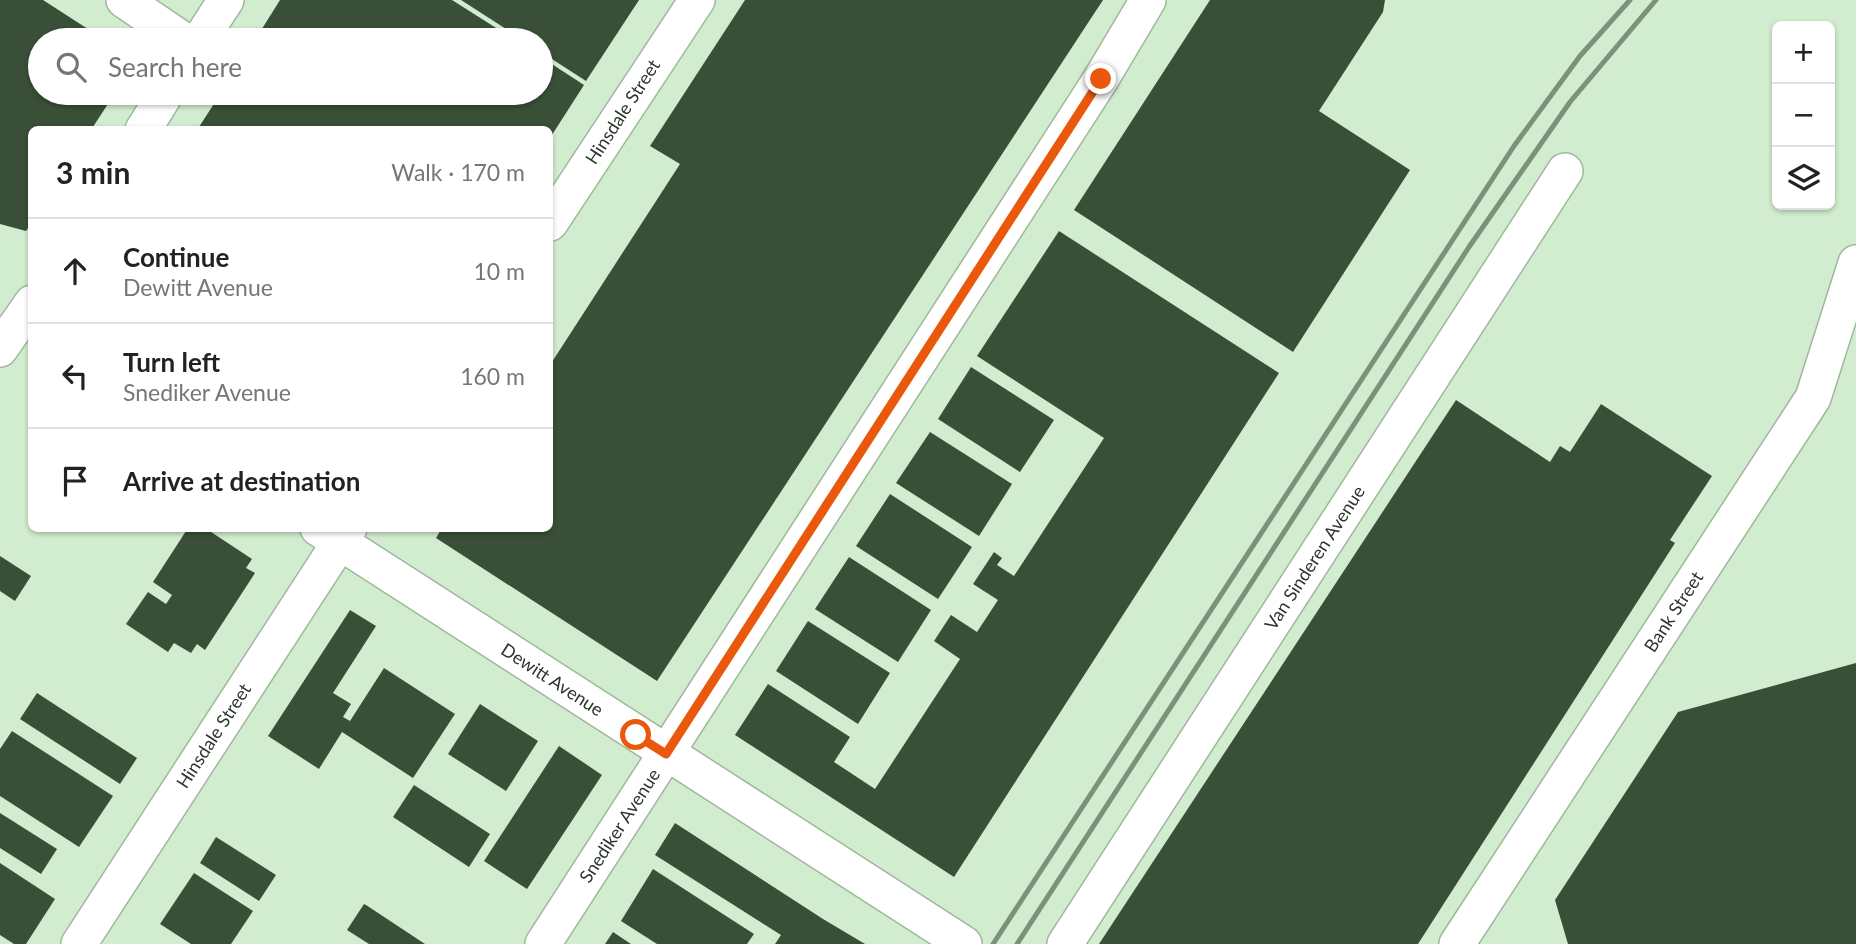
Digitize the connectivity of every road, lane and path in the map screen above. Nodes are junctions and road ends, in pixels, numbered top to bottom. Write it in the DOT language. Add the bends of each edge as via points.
graph roads {
  1 [pos="124,0"];
  2 [pos="226,0"];
  3 [pos="696,0"];
  4 [pos="1148,0"];
  5 [pos="165,28"];
  6 [pos="208,28"];
  7 [pos="159,105"];
  8 [pos="145,126"];
  9 [pos="1565,171"];
  10 [pos="553,218"];
  11 [pos="1856,263"];
  12 [pos="28,309"];
  13 [pos="10,338"];
  14 [pos="336,533"];
  15 [pos="666,754"];
  16 [pos="950,940"];
  17 [pos="79,944"];
  18 [pos="543,944"];
  19 [pos="1065,944"];
  20 [pos="1457,944"];
  1 -- 5 [label="street"];
  2 -- 6 [label="street"];
  3 -- 10 [label="street, Hinsdale Street"];
  4 -- 15 [label="street, Snediker Avenue"];
  7 -- 8 [label="street"];
  9 -- 19 [label="street, Van Sinderen Avenue"];
  11 -- 20 [label="street, Bank Street" via="1813,398"];
  12 -- 13 [label="street"];
  14 -- 15 [label="street, Dewitt Avenue"];
  14 -- 17 [label="street, Hinsdale Street"];
  15 -- 16 [label="street, Dewitt Avenue"];
  15 -- 18 [label="street, Snediker Avenue"];
}
